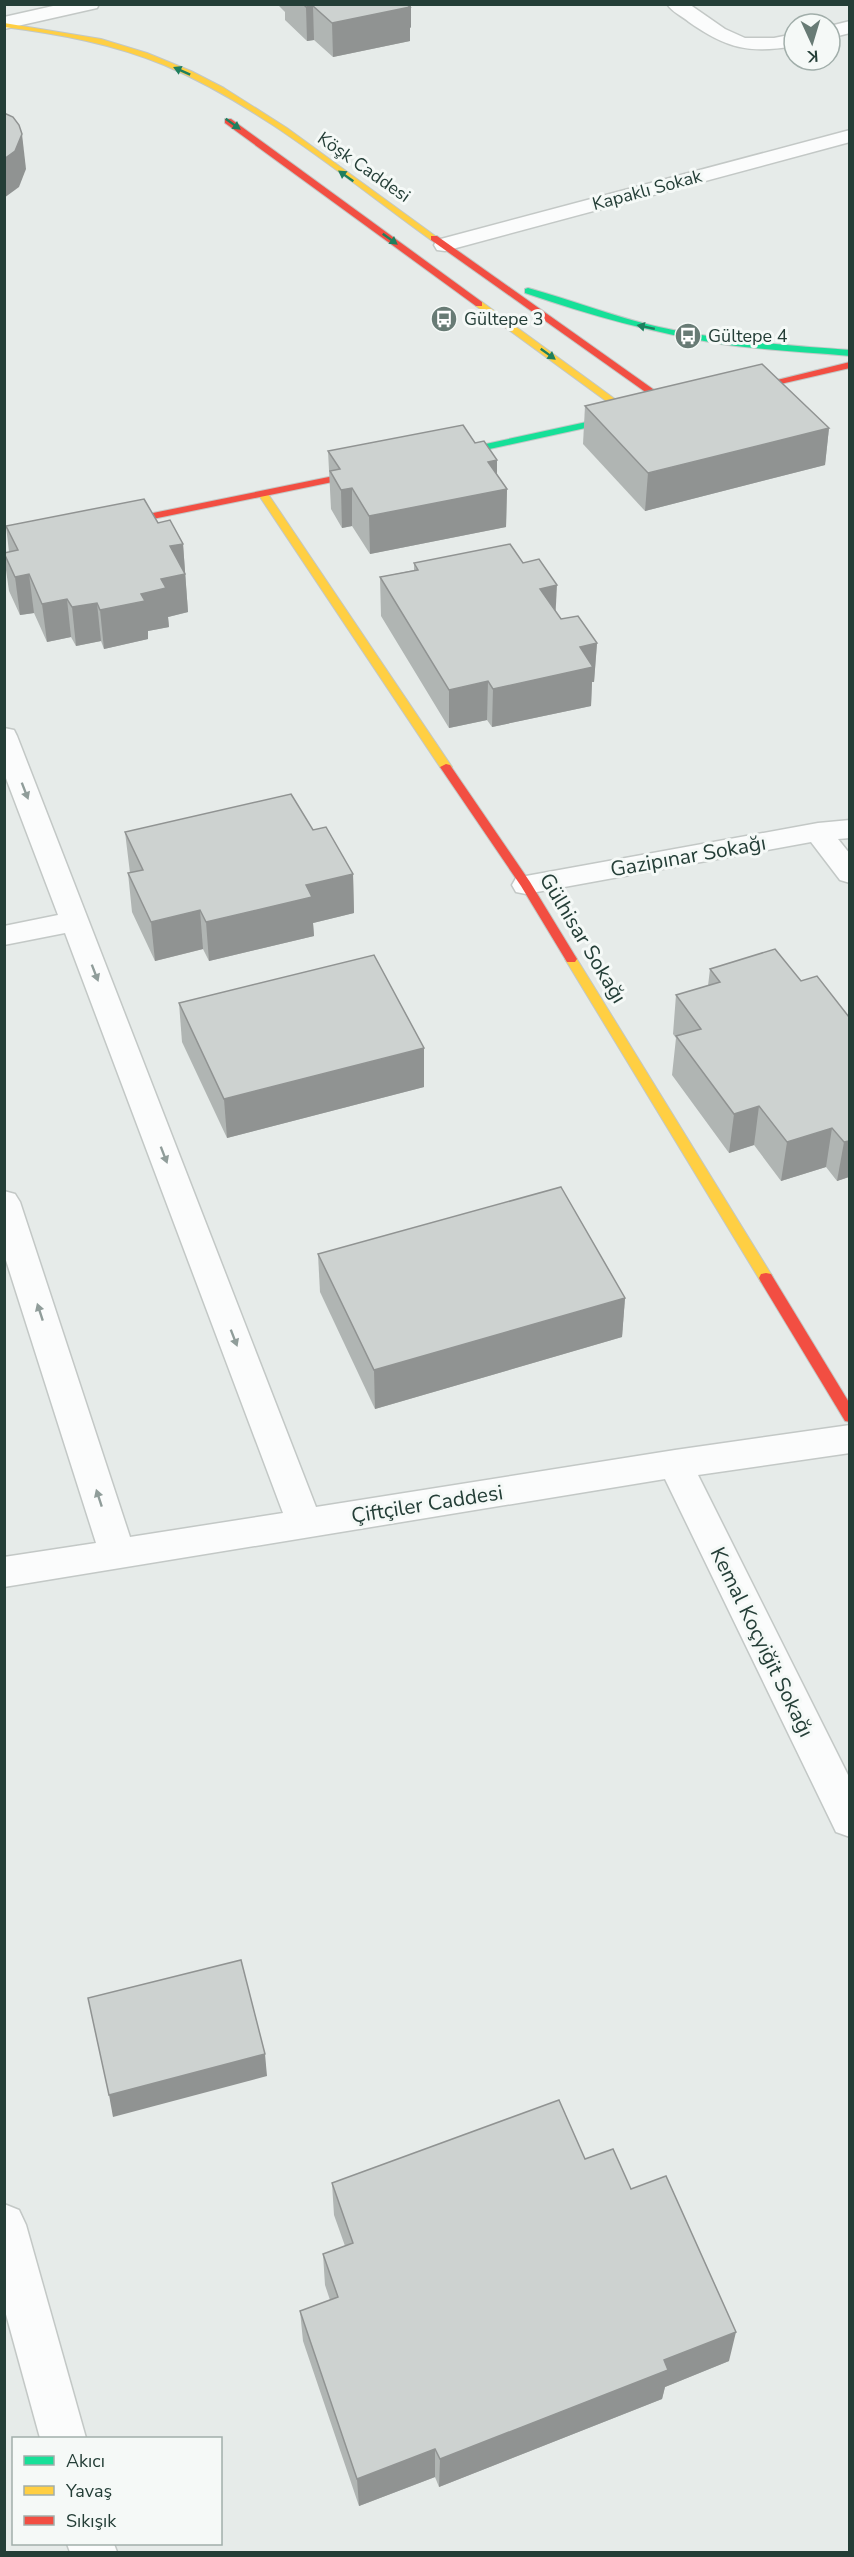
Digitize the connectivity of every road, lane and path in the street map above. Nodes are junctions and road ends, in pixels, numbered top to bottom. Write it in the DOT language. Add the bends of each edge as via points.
graph roads {
  1 [pos="90,4"];
  2 [pos="676,4"];
  3 [pos="4,24"];
  4 [pos="4,38"];
  5 [pos="782,43"];
  6 [pos="87,53"];
  7 [pos="215,111"];
  8 [pos="849,136"];
  9 [pos="445,244"];
  10 [pos="480,270"];
  11 [pos="849,353"];
  12 [pos="849,365"];
  13 [pos="727,393"];
  14 [pos="641,413"];
  15 [pos="427,460"];
  16 [pos="392,467"];
  17 [pos="263,494"];
  18 [pos="99,527"];
  19 [pos="4,736"];
  20 [pos="849,829"];
  21 [pos="818,832"];
  22 [pos="849,874"];
  23 [pos="526,885"];
  24 [pos="75,921"];
  25 [pos="4,936"];
  26 [pos="4,1202"];
  27 [pos="849,1416"];
  28 [pos="849,1438"];
  29 [pos="675,1464"];
  30 [pos="305,1524"];
  31 [pos="117,1553"];
  32 [pos="4,1572"];
  33 [pos="849,1820"];
  34 [pos="4,2224"];
  35 [pos="62,2437"];
  1 -- 3 [label="street"];
  2 -- 5 [label="street" via="741,44"];
  9 -- 3 [label="street, Köşk Caddesi, one-way" via="223,91 188,73 95,41"];
  4 -- 6 [label="street"];
  7 -- 14 [label="street, Köşk Caddesi, one-way"];
  8 -- 9 [label="street, Kapaklı Sokak"];
  9 -- 10 [label="street, Köşk Caddesi"];
  11 -- 10 [label="street, one-way" via="742,344 635,324 579,309"];
  10 -- 14 [label="street, Köşk Caddesi" via="677,405"];
  12 -- 13 [label="street"];
  14 -- 15 [label="street"];
  16 -- 17 [label="street"];
  17 -- 18 [label="street"];
  17 -- 23 [label="street, Gülhisar Sokağı"];
  19 -- 24 [label="street, one-way"];
  20 -- 21 [label="street, Gazipınar Sokağı"];
  21 -- 22 [label="street"];
  21 -- 23 [label="street, Gazipınar Sokağı"];
  23 -- 27 [label="street, Gülhisar Sokağı"];
  24 -- 25 [label="street"];
  24 -- 30 [label="street, one-way"];
  31 -- 26 [label="street, one-way"];
  28 -- 29 [label="street, Çiftçiler Caddesi"];
  29 -- 30 [label="street, Çiftçiler Caddesi"];
  29 -- 33 [label="street, Kemal Koçyiğit Sokağı"];
  30 -- 31 [label="street, Çiftçiler Caddesi"];
  31 -- 32 [label="street, Çiftçiler Caddesi"];
  34 -- 35 [label="street"];
}
